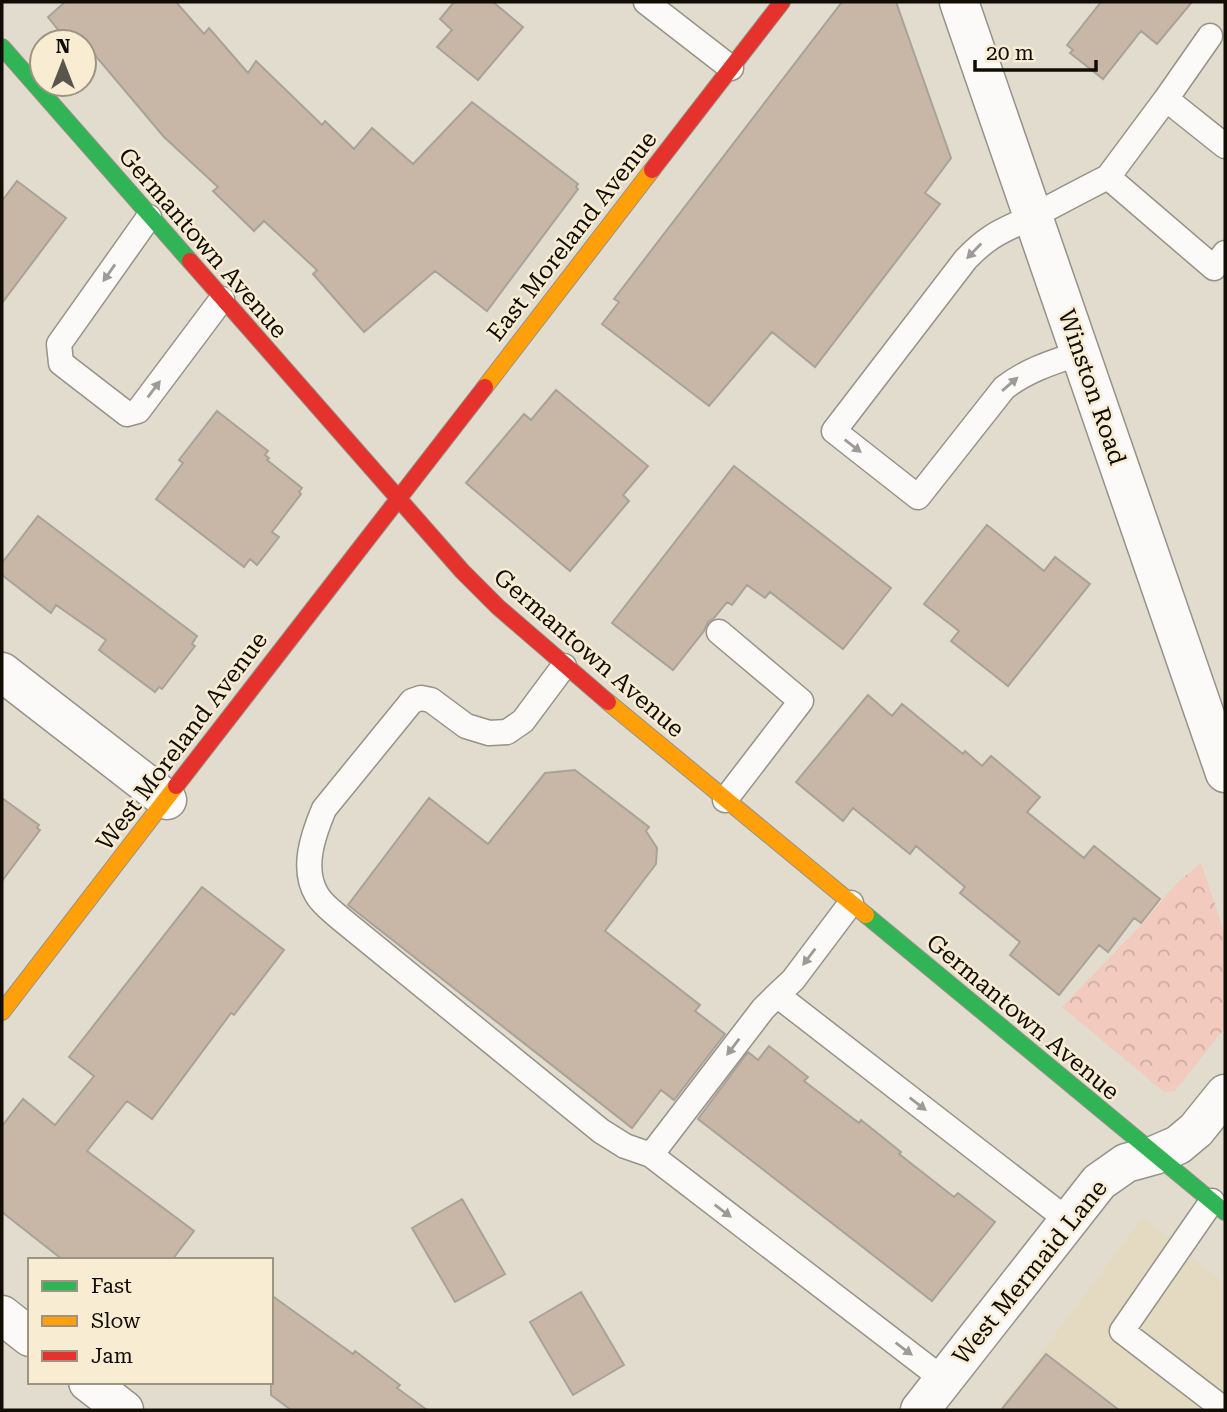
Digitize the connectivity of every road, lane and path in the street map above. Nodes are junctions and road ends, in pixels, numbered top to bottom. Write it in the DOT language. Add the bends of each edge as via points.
graph roads {
  1 [pos="646,2"];
  2 [pos="782,2"];
  3 [pos="959,2"];
  4 [pos="1210,36"];
  5 [pos="2,47"];
  6 [pos="731,68"];
  7 [pos="1166,99"];
  8 [pos="1225,146"];
  9 [pos="1108,177"];
  10 [pos="1032,216"];
  11 [pos="149,217"];
  12 [pos="1225,253"];
  13 [pos="222,299"];
  14 [pos="1080,353"];
  15 [pos="398,497"];
  16 [pos="719,632"];
  17 [pos="564,666"];
  18 [pos="2,672"];
  19 [pos="1225,773"];
  20 [pos="167,800"];
  21 [pos="725,800"];
  22 [pos="850,903"];
  23 [pos="777,995"];
  24 [pos="2,1012"];
  25 [pos="1225,1094"];
  26 [pos="651,1155"];
  27 [pos="1155,1155"];
  28 [pos="1219,1207"];
  29 [pos="1070,1222"];
  30 [pos="2,1315"];
  31 [pos="28,1335"];
  32 [pos="944,1380"];
  33 [pos="91,1384"];
  34 [pos="124,1410"];
  35 [pos="920,1410"];
  36 [pos="1225,1410"];
  1 -- 6 [label="lane"];
  2 -- 6 [label="main road, East Moreland Avenue"];
  3 -- 10 [label="street, Winston Road"];
  4 -- 7 [label="lane"];
  5 -- 11 [label="main road, Germantown Avenue"];
  6 -- 15 [label="main road, East Moreland Avenue"];
  7 -- 8 [label="lane"];
  7 -- 9 [label="lane"];
  9 -- 10 [label="lane"];
  9 -- 12 [label="lane" via="1214,268"];
  10 -- 14 [label="street, Winston Road"];
  10 -- 14 [label="lane, one-way" via="981,243 834,431 918,497 1004,387 1035,369"];
  11 -- 13 [label="main road, Germantown Avenue"];
  11 -- 13 [label="lane, one-way" via="59,344 61,363 127,414 138,411"];
  13 -- 15 [label="main road, Germantown Avenue"];
  14 -- 19 [label="street, Winston Road"];
  15 -- 17 [label="main road, Germantown Avenue" via="462,571"];
  15 -- 20 [label="main road, West Moreland Avenue"];
  16 -- 21 [label="lane" via="801,701"];
  17 -- 21 [label="main road, Germantown Avenue"];
  17 -- 26 [label="lane" via="523,721 507,733 466,726 431,700 412,701 324,809 310,856 310,876 317,896 341,919 601,1131"];
  18 -- 20 [label="street"];
  20 -- 24 [label="main road, West Moreland Avenue"];
  21 -- 22 [label="main road, Germantown Avenue"];
  22 -- 23 [label="lane, one-way"];
  22 -- 27 [label="main road, Germantown Avenue"];
  23 -- 26 [label="lane, one-way"];
  23 -- 29 [label="lane, one-way"];
  25 -- 27 [label="street, West Mermaid Lane" via="1188,1137"];
  26 -- 32 [label="lane, one-way"];
  27 -- 28 [label="main road, Germantown Avenue"];
  27 -- 29 [label="street, West Mermaid Lane" via="1112,1171"];
  28 -- 36 [label="lane" via="1122,1331"];
  29 -- 32 [label="street, West Mermaid Lane"];
  30 -- 31 [label="street"];
  32 -- 35 [label="street, West Mermaid Lane"];
  33 -- 34 [label="street"];
}
